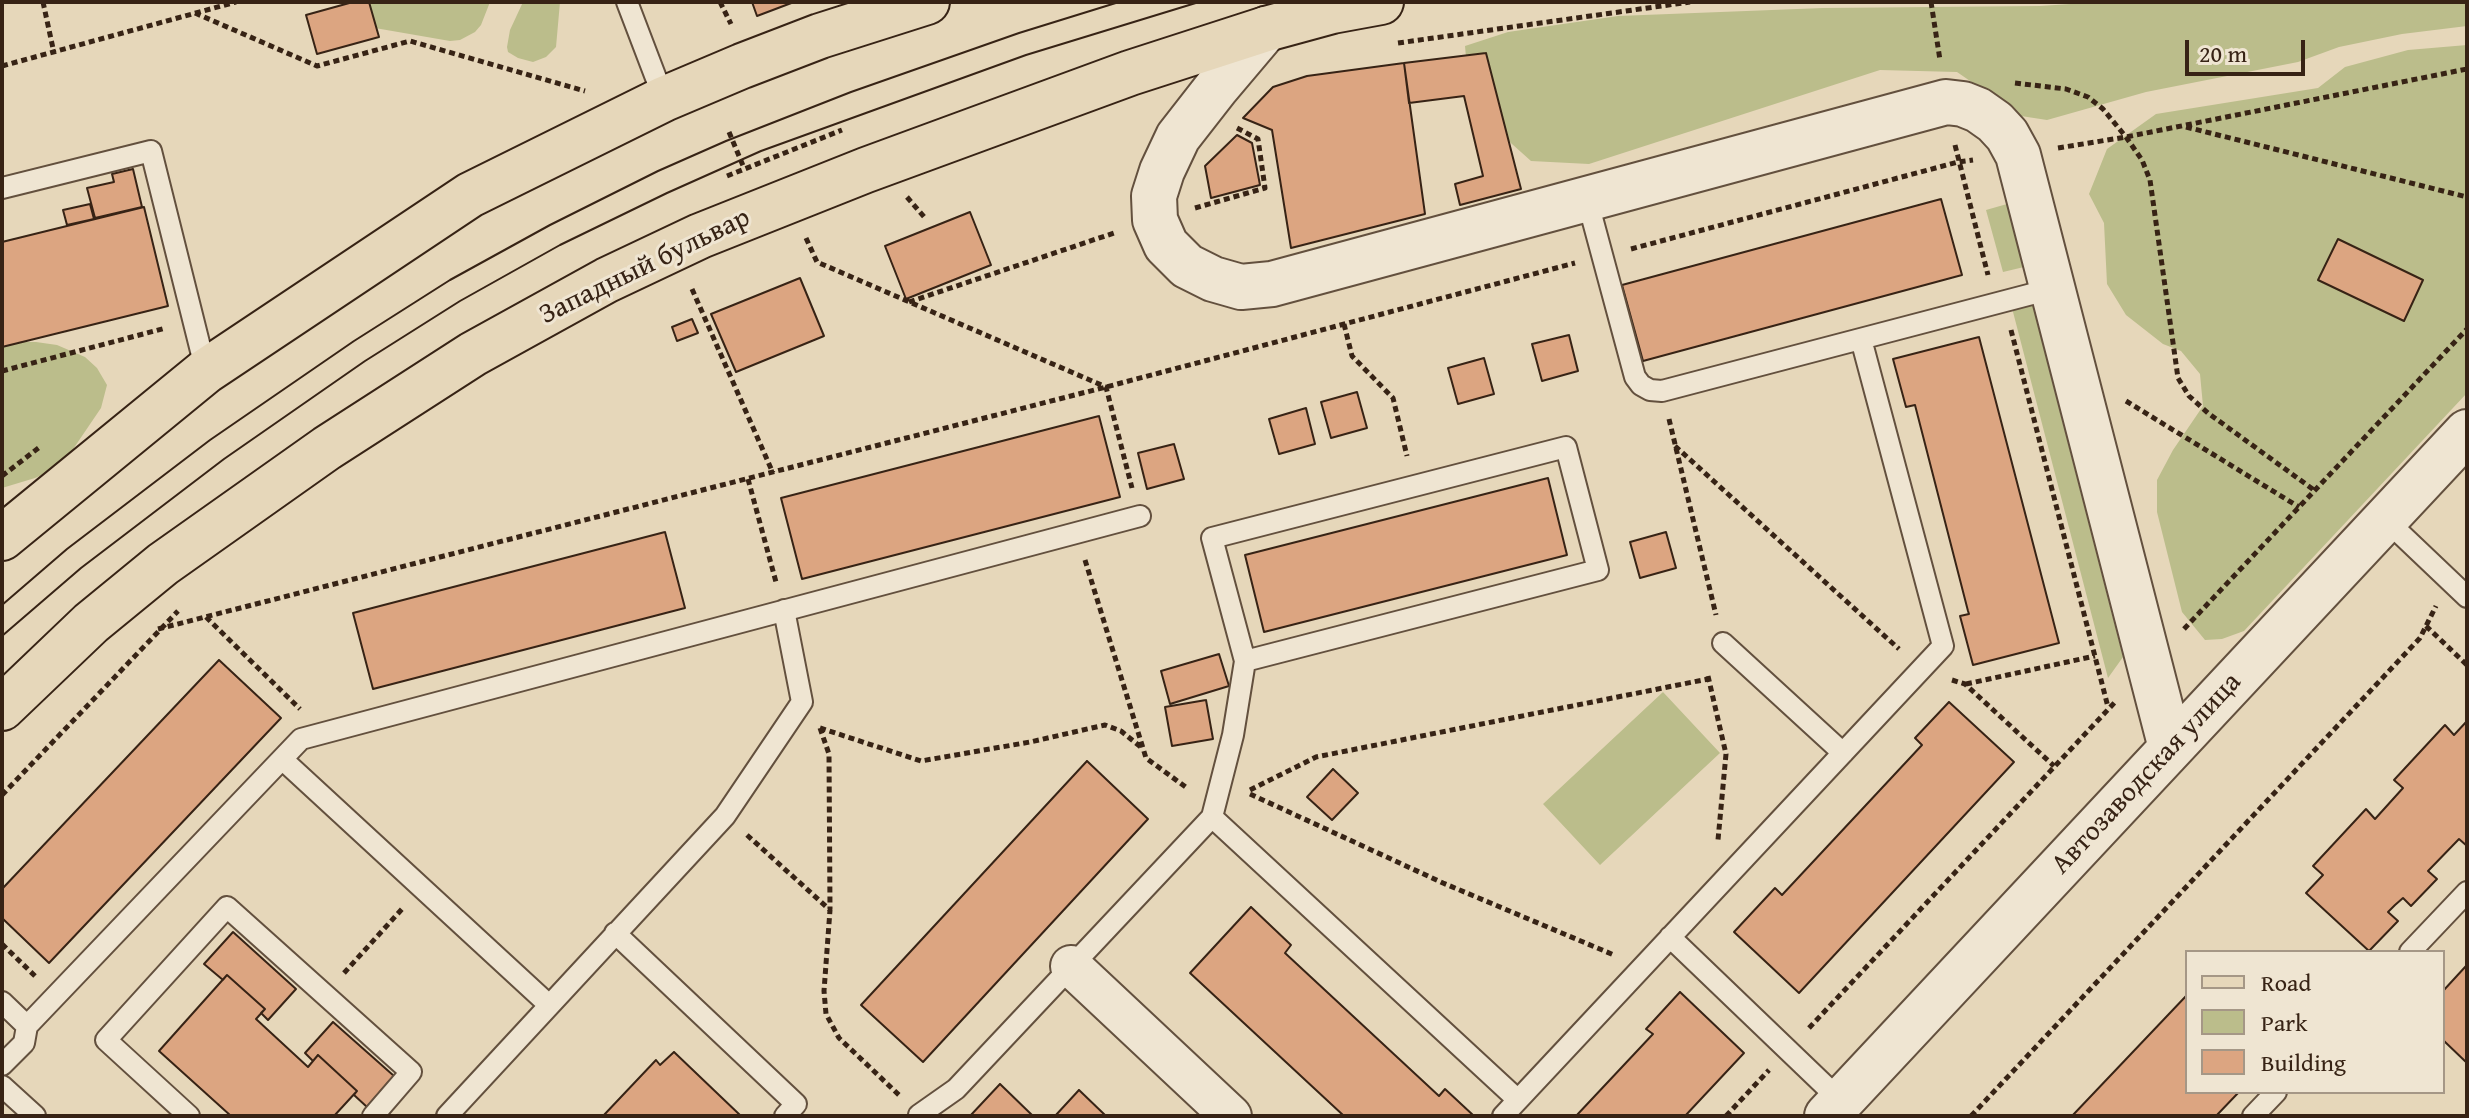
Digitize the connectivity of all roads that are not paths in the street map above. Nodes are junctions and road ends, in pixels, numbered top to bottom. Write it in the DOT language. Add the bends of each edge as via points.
graph roads {
  1 [pos="627,2"];
  2 [pos="927,2"];
  3 [pos="1385,23"];
  4 [pos="1266,29"];
  5 [pos="664,99"];
  6 [pos="2,188"];
  7 [pos="1587,199"];
  8 [pos="2051,289"];
  9 [pos="1861,339"];
  10 [pos="206,371"];
  11 [pos="2467,432"];
  12 [pos="1140,516"];
  13 [pos="2385,519"];
  14 [pos="2,538"];
  15 [pos="2467,597"];
  16 [pos="784,610"];
  17 [pos="1723,643"];
  18 [pos="1245,661"];
  19 [pos="2,708"];
  20 [pos="2171,748"];
  21 [pos="1843,753"];
  22 [pos="282,759"];
  23 [pos="1213,812"];
  24 [pos="2467,892"];
  25 [pos="615,933"];
  26 [pos="1670,937"];
  27 [pos="2412,950"];
  28 [pos="1071,966"];
  29 [pos="2,1002"];
  30 [pos="549,1005"];
  31 [pos="27,1026"];
  32 [pos="2,1065"];
  33 [pos="2,1086"];
  34 [pos="2274,1094"];
  35 [pos="1518,1100"];
  36 [pos="1834,1109"];
  37 [pos="919,1115"];
  38 [pos="35,1116"];
  39 [pos="189,1116"];
  40 [pos="373,1116"];
  41 [pos="447,1116"];
  42 [pos="785,1116"];
  43 [pos="1231,1116"];
  44 [pos="1503,1116"];
  45 [pos="2253,1116"];
  1 -- 5 [label="lane"];
  2 -- 5 [label="main road" via="820,36"];
  3 -- 4 [label="main road, Западный бульвар" via="1332,11"];
  4 -- 7 [label="street" via="1178,137 1162,171 1154,196 1155,220 1166,245 1187,266 1241,287 1272,284"];
  4 -- 19 [label="main road, Западный бульвар" via="866,170 700,236 607,280 473,354 302,465 163,564 91,623"];
  5 -- 10 [label="main road" via="470,195"];
  6 -- 10 [label="lane" via="151,151"];
  7 -- 8 [label="street" via="1946,102 1963,104 2007,135 2018,155"];
  7 -- 9 [label="lane" via="1635,377 1650,390"];
  8 -- 9 [label="lane"];
  8 -- 20 [label="street"];
  9 -- 21 [label="lane" via="1943,646"];
  10 -- 14 [label="main road"];
  11 -- 13 [label="street, Автозаводская улица"];
  12 -- 16 [label="lane"];
  13 -- 15 [label="lane"];
  13 -- 20 [label="street, Автозаводская улица"];
  16 -- 22 [label="lane" via="323,732 301,739"];
  16 -- 25 [label="lane" via="802,702 725,816"];
  17 -- 21 [label="lane"];
  18 -- 18 [label="lane" via="1212,538 1566,447 1598,570"];
  18 -- 23 [label="lane"];
  20 -- 36 [label="street, Автозаводская улица"];
  21 -- 26 [label="lane"];
  22 -- 30 [label="lane"];
  22 -- 31 [label="lane"];
  23 -- 28 [label="lane"];
  23 -- 35 [label="lane"];
  24 -- 27 [label="lane"];
  25 -- 30 [label="lane"];
  25 -- 42 [label="lane" via="796,1104"];
  26 -- 35 [label="lane"];
  26 -- 36 [label="lane" via="1788,1050"];
  28 -- 37 [label="lane" via="956,1089"];
  28 -- 43 [label="street"];
  29 -- 31 [label="lane"];
  30 -- 41 [label="lane"];
  31 -- 32 [label="lane" via="24,1043"];
  33 -- 38 [label="lane"];
  34 -- 45 [label="lane"];
  35 -- 44 [label="lane"];
  39 -- 40 [label="lane" via="106,1040 227,907 411,1072"];
}
